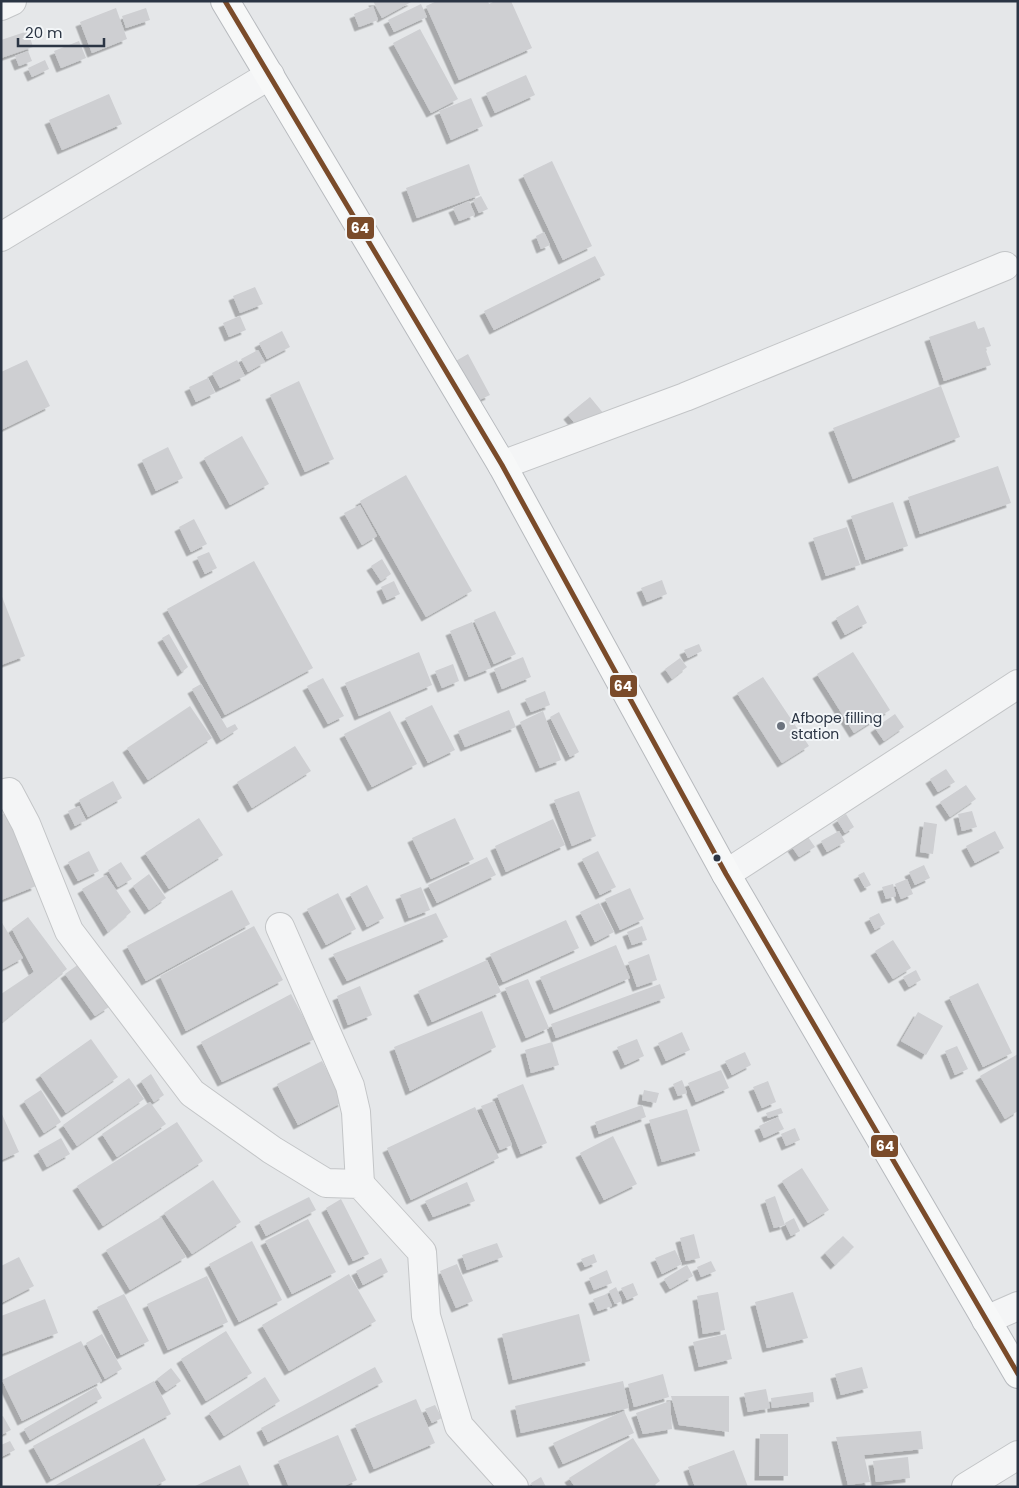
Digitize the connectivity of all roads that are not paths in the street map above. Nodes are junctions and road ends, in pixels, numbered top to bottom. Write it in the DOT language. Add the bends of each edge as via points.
graph roads {
  1 [pos="12,1"];
  2 [pos="225,1"];
  3 [pos="1,6"];
  4 [pos="270,75"];
  5 [pos="1,237"];
  6 [pos="1005,266"];
  7 [pos="502,465"];
  8 [pos="1018,684"];
  9 [pos="1,794"];
  10 [pos="726,874"];
  11 [pos="280,927"];
  12 [pos="360,1184"];
  13 [pos="1018,1306"];
  14 [pos="986,1320"];
  15 [pos="1018,1374"];
  16 [pos="1018,1455"];
  17 [pos="514,1487"];
  18 [pos="966,1487"];
  1 -- 3 [label="street"];
  2 -- 4 [label="highway"];
  4 -- 5 [label="street"];
  4 -- 7 [label="highway"];
  6 -- 7 [label="street" via="685,397"];
  7 -- 10 [label="highway"];
  8 -- 10 [label="street"];
  9 -- 12 [label="street" via="9,792 26,824 69,931 192,1093 272,1150 326,1183"];
  10 -- 14 [label="highway"];
  11 -- 12 [label="street" via="350,1086 356,1112"];
  12 -- 17 [label="street" via="422,1252 426,1316 458,1426"];
  13 -- 14 [label="street"];
  14 -- 15 [label="highway"];
  16 -- 18 [label="street"];
}
